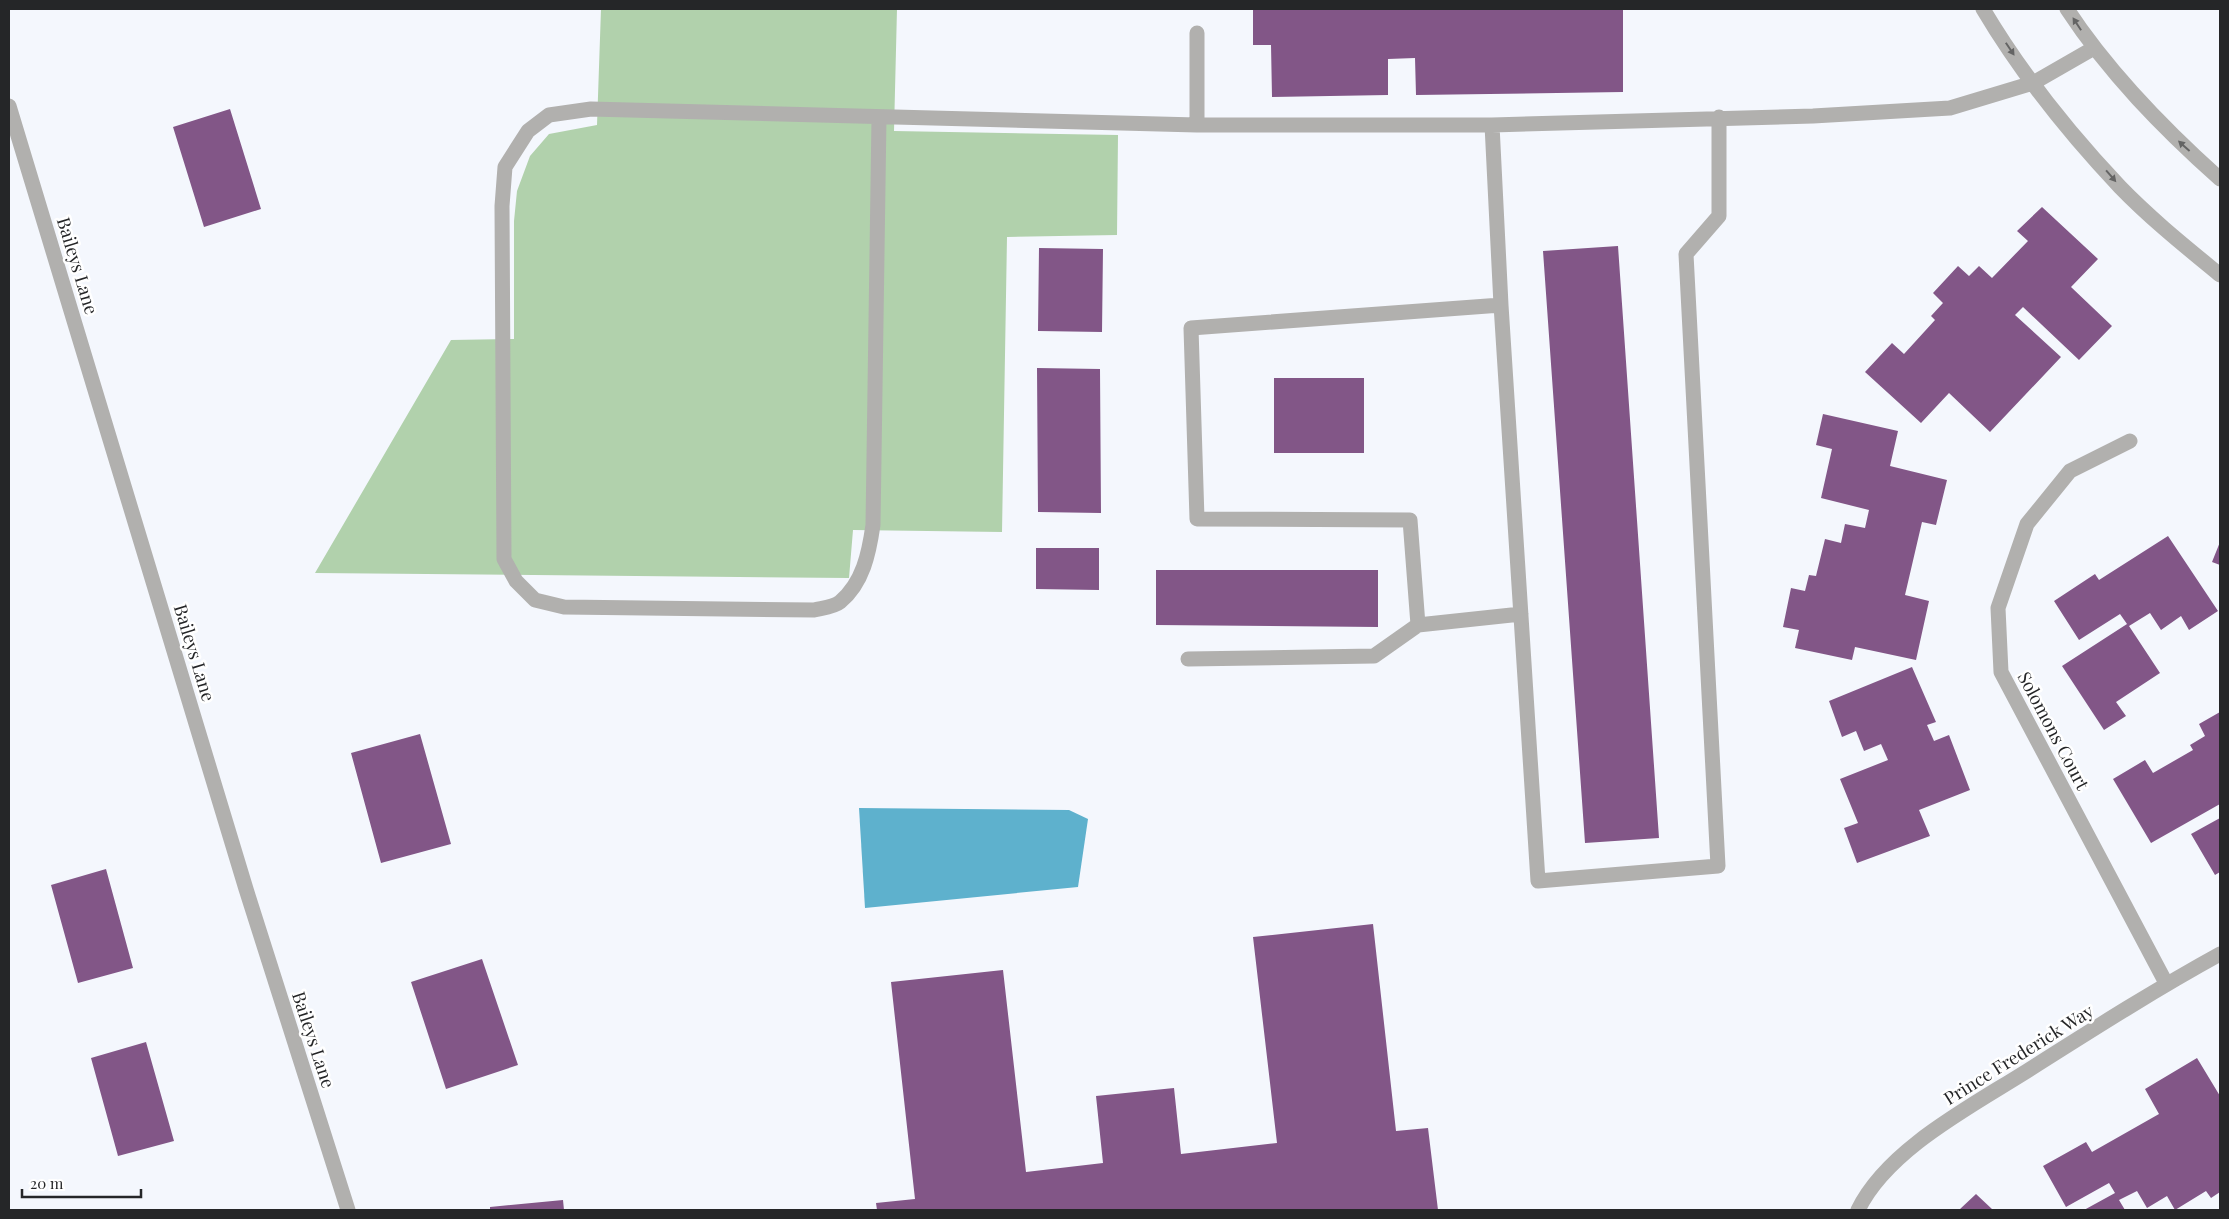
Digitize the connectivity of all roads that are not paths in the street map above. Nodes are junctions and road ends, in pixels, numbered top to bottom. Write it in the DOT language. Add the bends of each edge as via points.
graph roads {
  1 [pos="1983,9"];
  2 [pos="2067,9"];
  3 [pos="1197,33"];
  4 [pos="2094,48"];
  5 [pos="2033,83"];
  6 [pos="9,106"];
  7 [pos="879,117"];
  8 [pos="1719,117"];
  9 [pos="1197,125"];
  10 [pos="1492,125"];
  11 [pos="2220,179"];
  12 [pos="2220,275"];
  13 [pos="1501,305"];
  14 [pos="2130,441"];
  15 [pos="1521,614"];
  16 [pos="1418,625"];
  17 [pos="1188,658"];
  18 [pos="2220,954"];
  19 [pos="2166,983"];
  20 [pos="348,1210"];
  21 [pos="1858,1210"];
  1 -- 5 [label="street, one-way"];
  4 -- 2 [label="street, one-way"];
  3 -- 9 [label="street"];
  4 -- 5 [label="street"];
  11 -- 4 [label="street, one-way" via="2176,140"];
  5 -- 8 [label="street" via="1950,108 1813,116"];
  5 -- 12 [label="street, one-way" via="2120,187"];
  6 -- 20 [label="street, Baileys Lane" via="246,889"];
  7 -- 7 [label="street" via="591,109 549,115 528,131 505,167 502,206 504,558 516,581 535,600 564,607 814,610 839,604 856,583 868,557 874,525"];
  7 -- 9 [label="street"];
  8 -- 10 [label="street"];
  8 -- 15 [label="street" via="1719,216 1686,254 1718,866 1538,881"];
  9 -- 10 [label="street"];
  10 -- 13 [label="street"];
  13 -- 15 [label="street"];
  13 -- 16 [label="street" via="1191,328 1197,519 1410,520"];
  14 -- 19 [label="street, Solomons Court" via="2070,471 2027,524 1998,608 2001,672"];
  15 -- 16 [label="street"];
  16 -- 17 [label="street" via="1374,656"];
  18 -- 19 [label="street, Prince Frederick Way"];
  19 -- 21 [label="street, Prince Frederick Way" via="1918,1141 1868,1191"];
}
